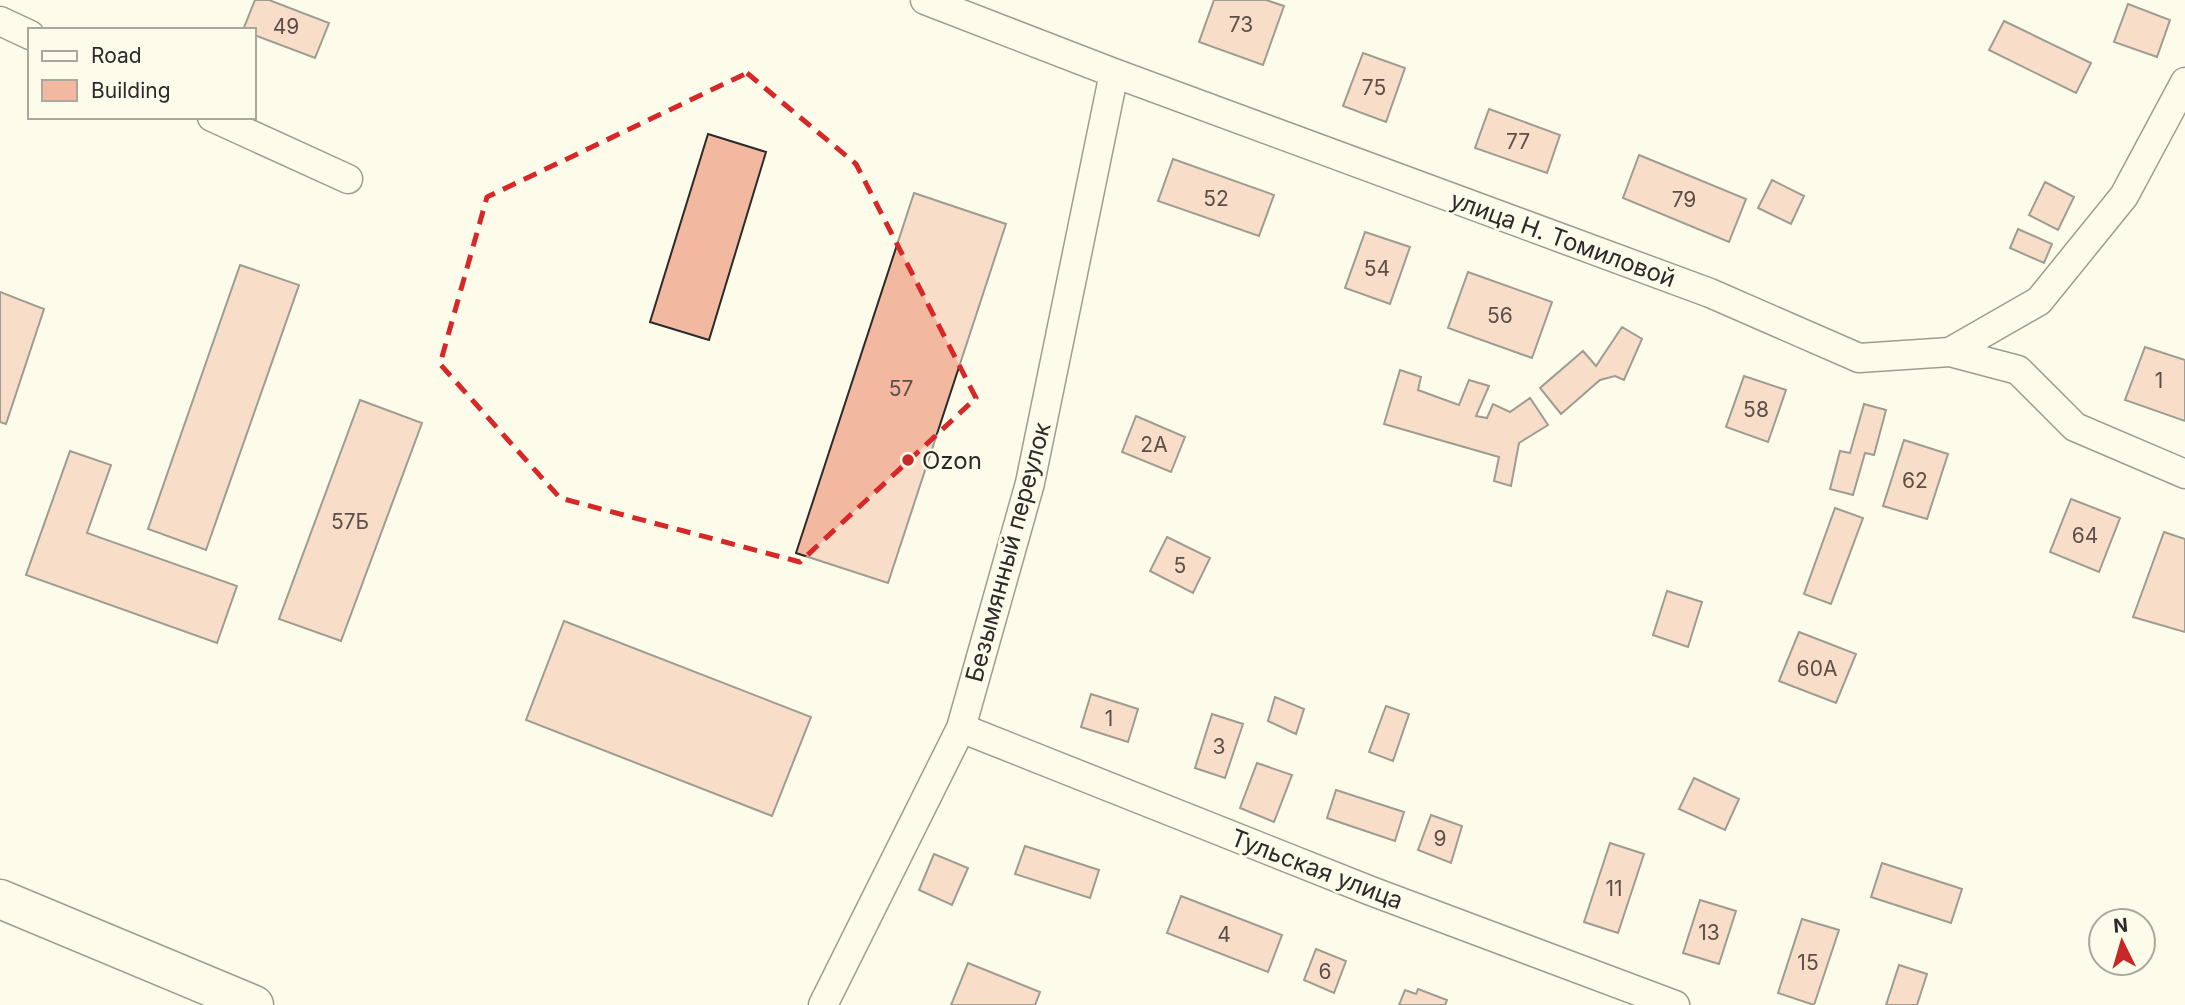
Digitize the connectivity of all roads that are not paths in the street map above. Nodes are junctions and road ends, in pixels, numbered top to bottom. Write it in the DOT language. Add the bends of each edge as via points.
graph roads {
  1 [pos="925,0"];
  2 [pos="0,21"];
  3 [pos="28,34"];
  4 [pos="1114,73"];
  5 [pos="2185,82"];
  6 [pos="216,119"];
  7 [pos="348,179"];
  8 [pos="1950,352"];
  9 [pos="2185,474"];
  10 [pos="961,728"];
  11 [pos="0,899"];
  12 [pos="254,1005"];
  13 [pos="823,1005"];
  14 [pos="1675,1005"];
  1 -- 4 [label="street, улица Н. Томиловой"];
  2 -- 3 [label="street"];
  4 -- 8 [label="street, улица Н. Томиловой" via="1710,293 1859,358"];
  4 -- 10 [label="street, Безымянный переулок" via="1030,483"];
  5 -- 8 [label="street" via="2124,196 2039,302"];
  6 -- 7 [label="street"];
  8 -- 9 [label="street, улица Н. Томиловой" via="2018,370 2075,427"];
  10 -- 13 [label="street, Безымянный переулок"];
  10 -- 14 [label="street, Тульская улица" via="1371,891"];
  11 -- 12 [label="main road"];
}
